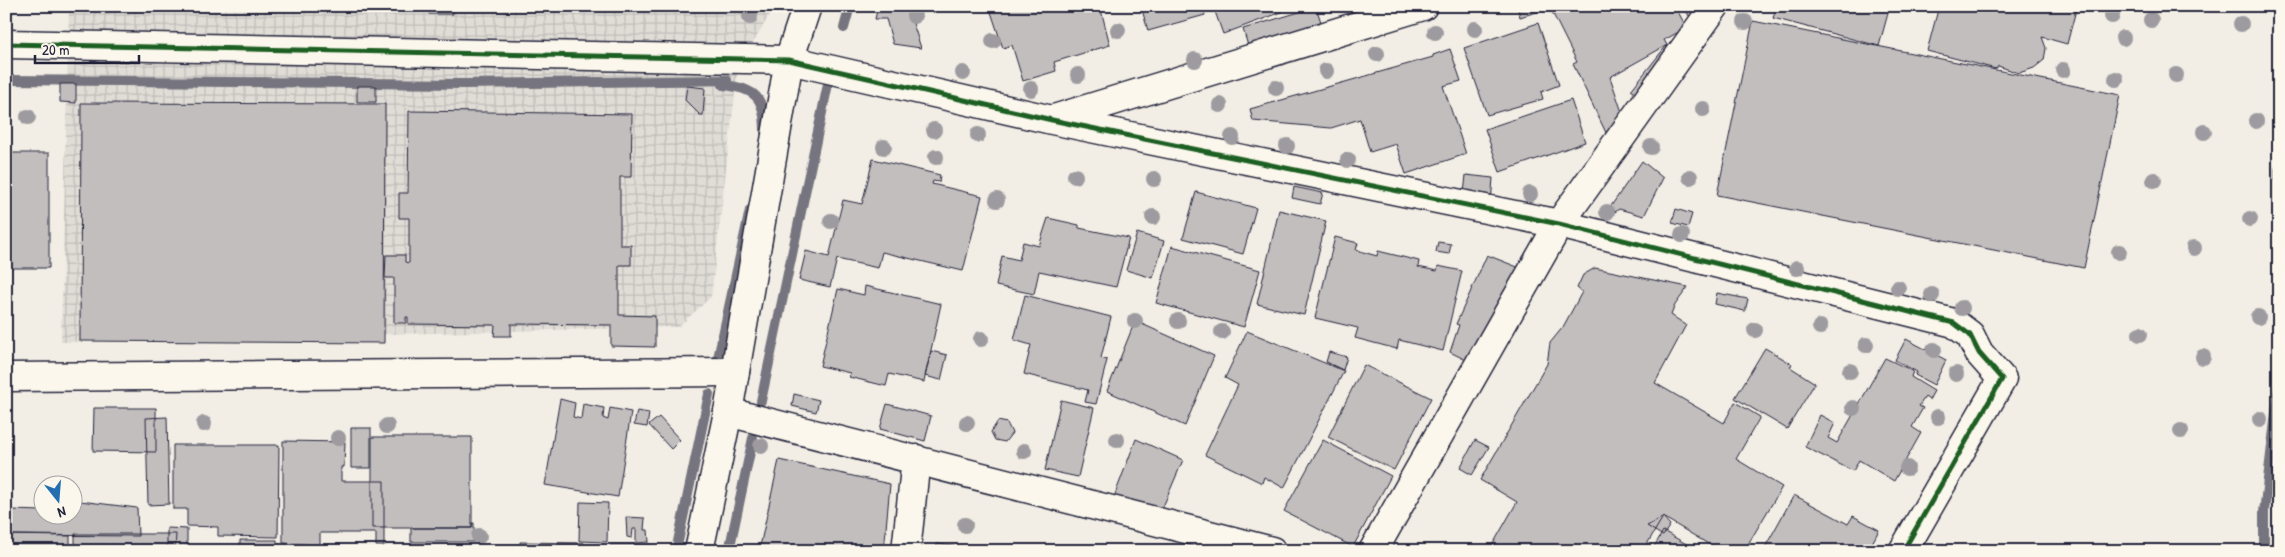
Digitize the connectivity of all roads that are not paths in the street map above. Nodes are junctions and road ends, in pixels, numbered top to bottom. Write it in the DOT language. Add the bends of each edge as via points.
graph roads {
  1 [pos="807,6"];
  2 [pos="1423,6"];
  3 [pos="1715,6"];
  4 [pos="6,44"];
  5 [pos="789,60"];
  6 [pos="1052,120"];
  7 [pos="1559,224"];
  8 [pos="735,372"];
  9 [pos="6,377"];
  10 [pos="728,412"];
  11 [pos="916,459"];
  12 [pos="699,551"];
  13 [pos="906,551"];
  14 [pos="1272,551"];
  15 [pos="1373,551"];
  16 [pos="1903,551"];
  1 -- 5 [label="street"];
  2 -- 6 [label="street"];
  3 -- 7 [label="street"];
  4 -- 5 [label="street"];
  5 -- 6 [label="street"];
  5 -- 8 [label="street"];
  6 -- 7 [label="street"];
  7 -- 15 [label="street"];
  7 -- 16 [label="street" via="1954,322 1970,335 2002,379"];
  8 -- 9 [label="street"];
  8 -- 10 [label="street"];
  10 -- 11 [label="street"];
  10 -- 12 [label="street"];
  11 -- 13 [label="street"];
  11 -- 14 [label="street"];
}
